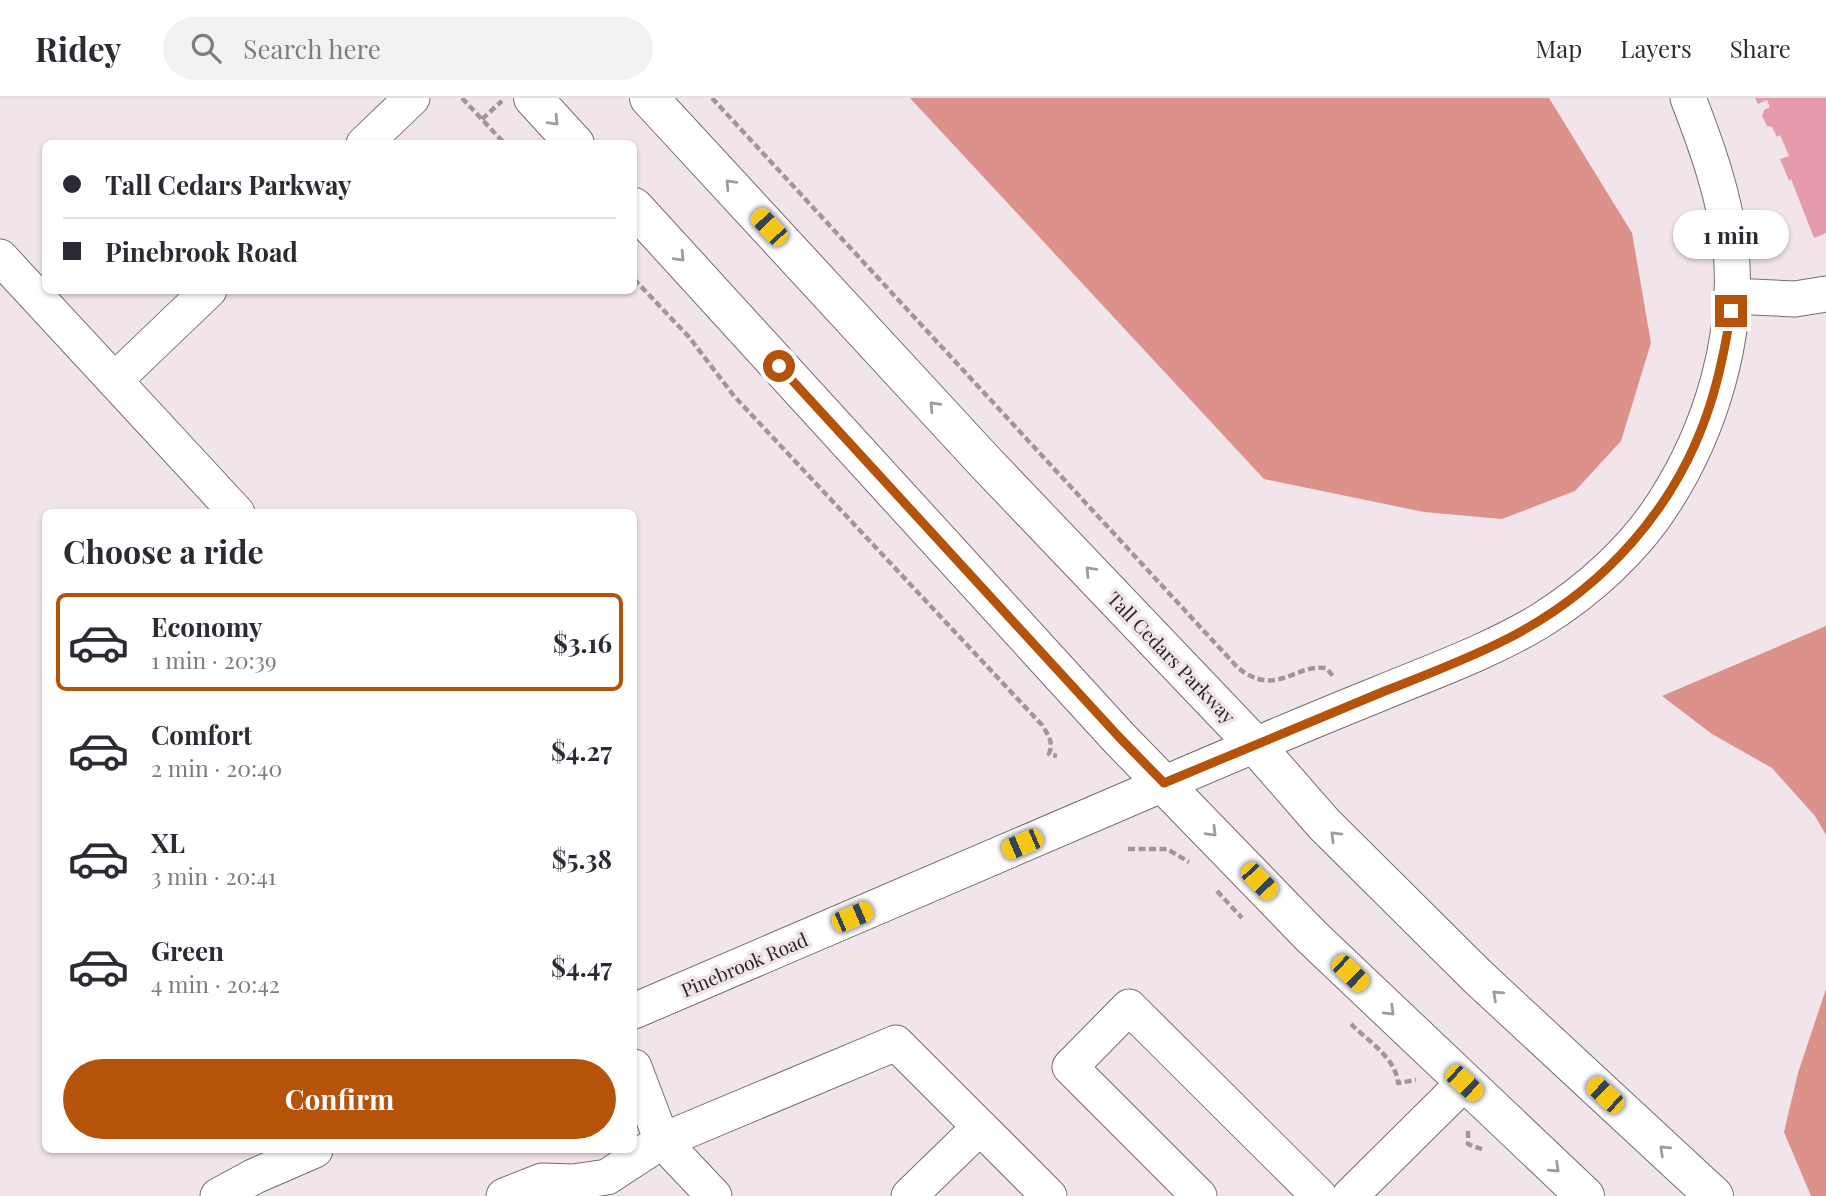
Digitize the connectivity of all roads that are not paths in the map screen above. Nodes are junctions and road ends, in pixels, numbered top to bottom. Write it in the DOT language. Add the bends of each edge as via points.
graph roads {
  1 [pos="412,98"];
  2 [pos="533,98"];
  3 [pos="649,98"];
  4 [pos="1688,98"];
  5 [pos="368,140"];
  6 [pos="571,140"];
  7 [pos="637,210"];
  8 [pos="0,257"];
  9 [pos="205,294"];
  10 [pos="1826,294"];
  11 [pos="1732,296"];
  12 [pos="115,380"];
  13 [pos="233,509"];
  14 [pos="1255,745"];
  15 [pos="1164,783"];
  16 [pos="637,1010"];
  17 [pos="637,1074"];
  18 [pos="1464,1083"];
  19 [pos="980,1127"];
  20 [pos="662,1141"];
  21 [pos="308,1153"];
  22 [pos="593,1188"];
  23 [pos="218,1196"];
  24 [pos="504,1196"];
  25 [pos="714,1196"];
  26 [pos="909,1196"];
  27 [pos="1049,1196"];
  28 [pos="1199,1196"];
  29 [pos="1319,1196"];
  30 [pos="1350,1196"];
  31 [pos="1585,1196"];
  32 [pos="1714,1196"];
  1 -- 5 [label="street"];
  2 -- 6 [label="main road, one-way"];
  14 -- 3 [label="main road, Tall Cedars Parkway, one-way" via="985,462"];
  4 -- 11 [label="street, Pinebrook Road" via="1719,187 1731,250"];
  7 -- 15 [label="main road, one-way"];
  8 -- 12 [label="street"];
  9 -- 12 [label="street"];
  10 -- 11 [label="street" via="1795,299"];
  11 -- 14 [label="street, Pinebrook Road" via="1717,381 1693,447 1665,501 1627,550 1576,597 1509,638"];
  12 -- 13 [label="street"];
  14 -- 15 [label="street, Pinebrook Road"];
  32 -- 14 [label="main road, Tall Cedars Parkway, one-way" via="1478,977 1324,824"];
  15 -- 16 [label="street, Pinebrook Road"];
  15 -- 18 [label="main road, one-way" via="1312,937"];
  17 -- 20 [label="street"];
  18 -- 30 [label="street"];
  18 -- 31 [label="main road, one-way"];
  19 -- 20 [label="street" via="896,1043"];
  19 -- 26 [label="street"];
  19 -- 27 [label="street"];
  20 -- 22 [label="street"];
  20 -- 25 [label="street"];
  21 -- 23 [label="street"];
  22 -- 24 [label="street" via="542,1181"];
  28 -- 29 [label="street" via="1070,1067 1129,1007"];
}
